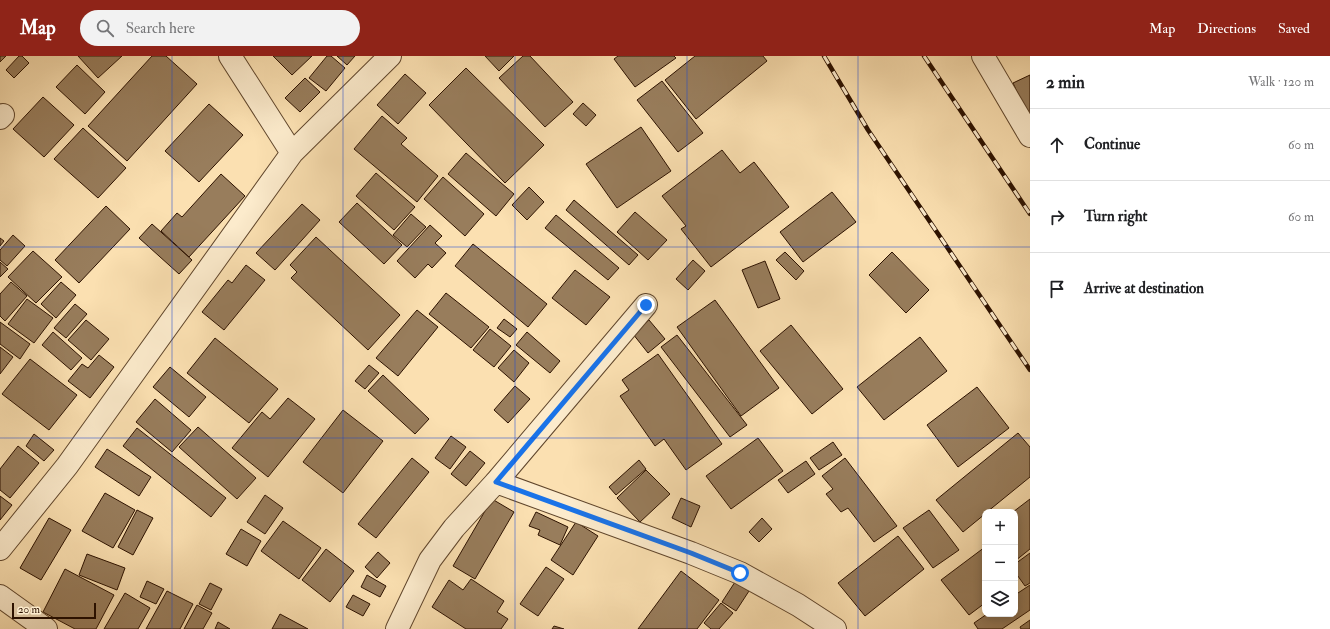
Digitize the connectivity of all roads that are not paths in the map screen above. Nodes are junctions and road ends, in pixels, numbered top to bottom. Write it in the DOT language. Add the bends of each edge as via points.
graph roads {
  1 [pos="230,56"];
  2 [pos="390,56"];
  3 [pos="983,56"];
  4 [pos="1030,136"];
  5 [pos="292,153"];
  6 [pos="646,305"];
  7 [pos="496,482"];
  8 [pos="0,549"];
  9 [pos="0,596"];
  10 [pos="46,629"];
  11 [pos="397,629"];
  12 [pos="835,629"];
  1 -- 5 [label="street"];
  2 -- 5 [label="street"];
  3 -- 4 [label="street"];
  5 -- 8 [label="street" via="67,466"];
  6 -- 7 [label="street"];
  7 -- 11 [label="street" via="454,528 430,560"];
  7 -- 12 [label="street" via="740,573"];
  9 -- 10 [label="street"];
}
